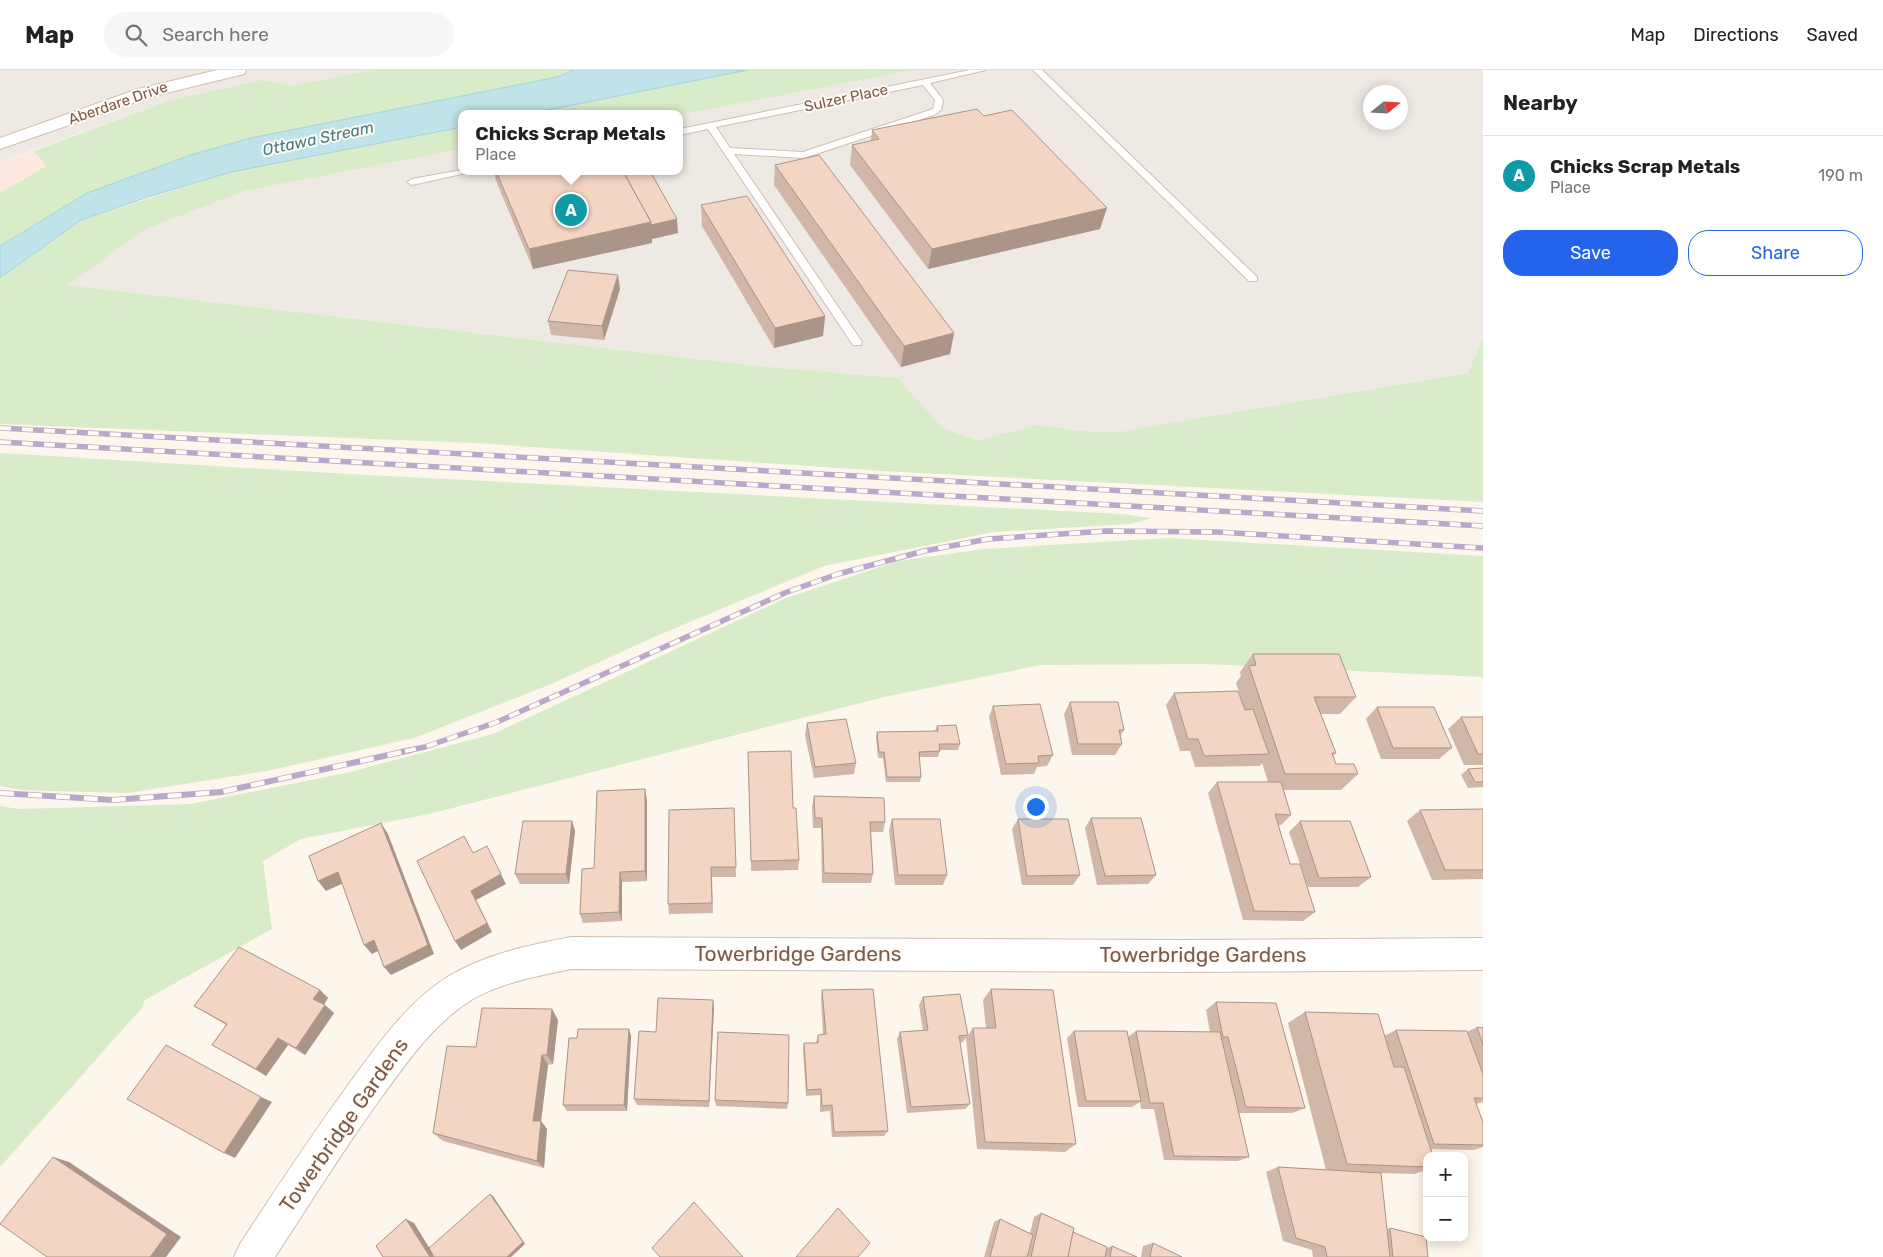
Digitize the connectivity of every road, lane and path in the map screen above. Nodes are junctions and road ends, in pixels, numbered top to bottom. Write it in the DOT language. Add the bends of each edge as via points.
graph roads {
  1 [pos="238,70"];
  2 [pos="982,70"];
  3 [pos="1037,70"];
  4 [pos="925,82"];
  5 [pos="711,127"];
  6 [pos="683,132"];
  7 [pos="0,144"];
  8 [pos="727,151"];
  9 [pos="458,173"];
  10 [pos="412,182"];
  11 [pos="1253,279"];
  12 [pos="857,342"];
  13 [pos="1483,954"];
  14 [pos="253,1257"];
  1 -- 7 [label="street, Aberdare Drive" via="144,93"];
  2 -- 4 [label="lane, Sulzer Place"];
  3 -- 11 [label="lane"];
  4 -- 5 [label="lane, Sulzer Place"];
  4 -- 8 [label="lane" via="939,100 937,110 931,113 804,155"];
  5 -- 6 [label="lane, Sulzer Place"];
  5 -- 8 [label="lane"];
  8 -- 12 [label="lane"];
  9 -- 10 [label="lane"];
  13 -- 14 [label="street, Towerbridge Gardens" via="571,953 521,963 490,974 448,996 411,1030 332,1136"];
}
